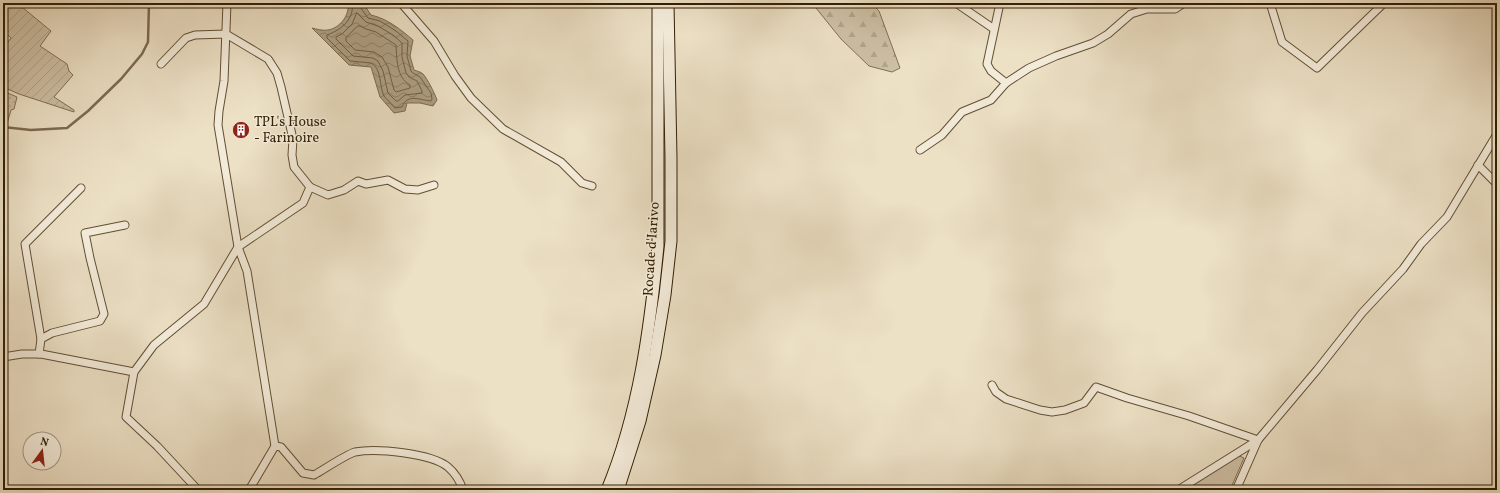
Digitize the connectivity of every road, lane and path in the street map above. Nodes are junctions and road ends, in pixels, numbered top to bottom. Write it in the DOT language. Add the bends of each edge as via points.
graph roads {
  1 [pos="227,3"];
  2 [pos="400,3"];
  3 [pos="658,3"];
  4 [pos="668,3"];
  5 [pos="956,3"];
  6 [pos="1000,3"];
  7 [pos="1184,3"];
  8 [pos="1270,3"];
  9 [pos="1384,3"];
  10 [pos="994,29"];
  11 [pos="226,34"];
  12 [pos="161,64"];
  13 [pos="1006,83"];
  14 [pos="1497,134"];
  15 [pos="920,150"];
  16 [pos="1478,166"];
  17 [pos="1497,184"];
  18 [pos="434,185"];
  19 [pos="592,186"];
  20 [pos="310,187"];
  21 [pos="81,188"];
  22 [pos="125,224"];
  23 [pos="238,246"];
  24 [pos="41,339"];
  25 [pos="39,354"];
  26 [pos="3,357"];
  27 [pos="134,372"];
  28 [pos="992,385"];
  29 [pos="1258,440"];
  30 [pos="275,446"];
  31 [pos="198,490"];
  32 [pos="249,490"];
  33 [pos="463,490"];
  34 [pos="607,490"];
  35 [pos="618,490"];
  36 [pos="1178,490"];
  37 [pos="1236,490"];
  1 -- 11 [label="street"];
  2 -- 19 [label="street" via="434,40 471,98 503,129 561,162 582,183"];
  3 -- 34 [label="main road, Rocade d'Iarivo" via="656,268 646,349 631,416"];
  4 -- 35 [label="main road, Rocade d'Iarivo" via="671,242 656,355 640,421"];
  5 -- 10 [label="street"];
  6 -- 10 [label="street"];
  7 -- 13 [label="street" via="1174,9 1147,9 1131,14 1108,34 1029,68"];
  8 -- 9 [label="street" via="1282,42 1317,68"];
  10 -- 13 [label="street" via="987,64 991,71"];
  11 -- 12 [label="street" via="195,35 186,38"];
  11 -- 20 [label="street" via="268,59 277,73 293,139 294,167"];
  11 -- 23 [label="street" via="224,81 218,125"];
  13 -- 15 [label="street" via="991,100 962,112 942,135"];
  14 -- 16 [label="street"];
  16 -- 17 [label="street"];
  16 -- 29 [label="street" via="1446,217 1362,313"];
  18 -- 20 [label="street" via="418,190 405,189 388,180 366,184 358,181 344,190 328,195"];
  20 -- 23 [label="street" via="303,203"];
  21 -- 24 [label="street" via="25,244"];
  22 -- 24 [label="street" via="85,233 104,314 100,321 52,333"];
  23 -- 27 [label="street" via="204,304 154,345"];
  23 -- 30 [label="street" via="247,271"];
  24 -- 25 [label="street"];
  25 -- 26 [label="street"];
  25 -- 27 [label="street"];
  27 -- 31 [label="street" via="126,417"];
  28 -- 29 [label="street" via="996,392 1006,399 1052,412 1084,403 1096,387"];
  29 -- 36 [label="street"];
  29 -- 37 [label="street"];
  30 -- 32 [label="street"];
  30 -- 33 [label="street" via="281,447 303,473 314,475 353,453 374,450 419,455 447,466 455,474"];
}
